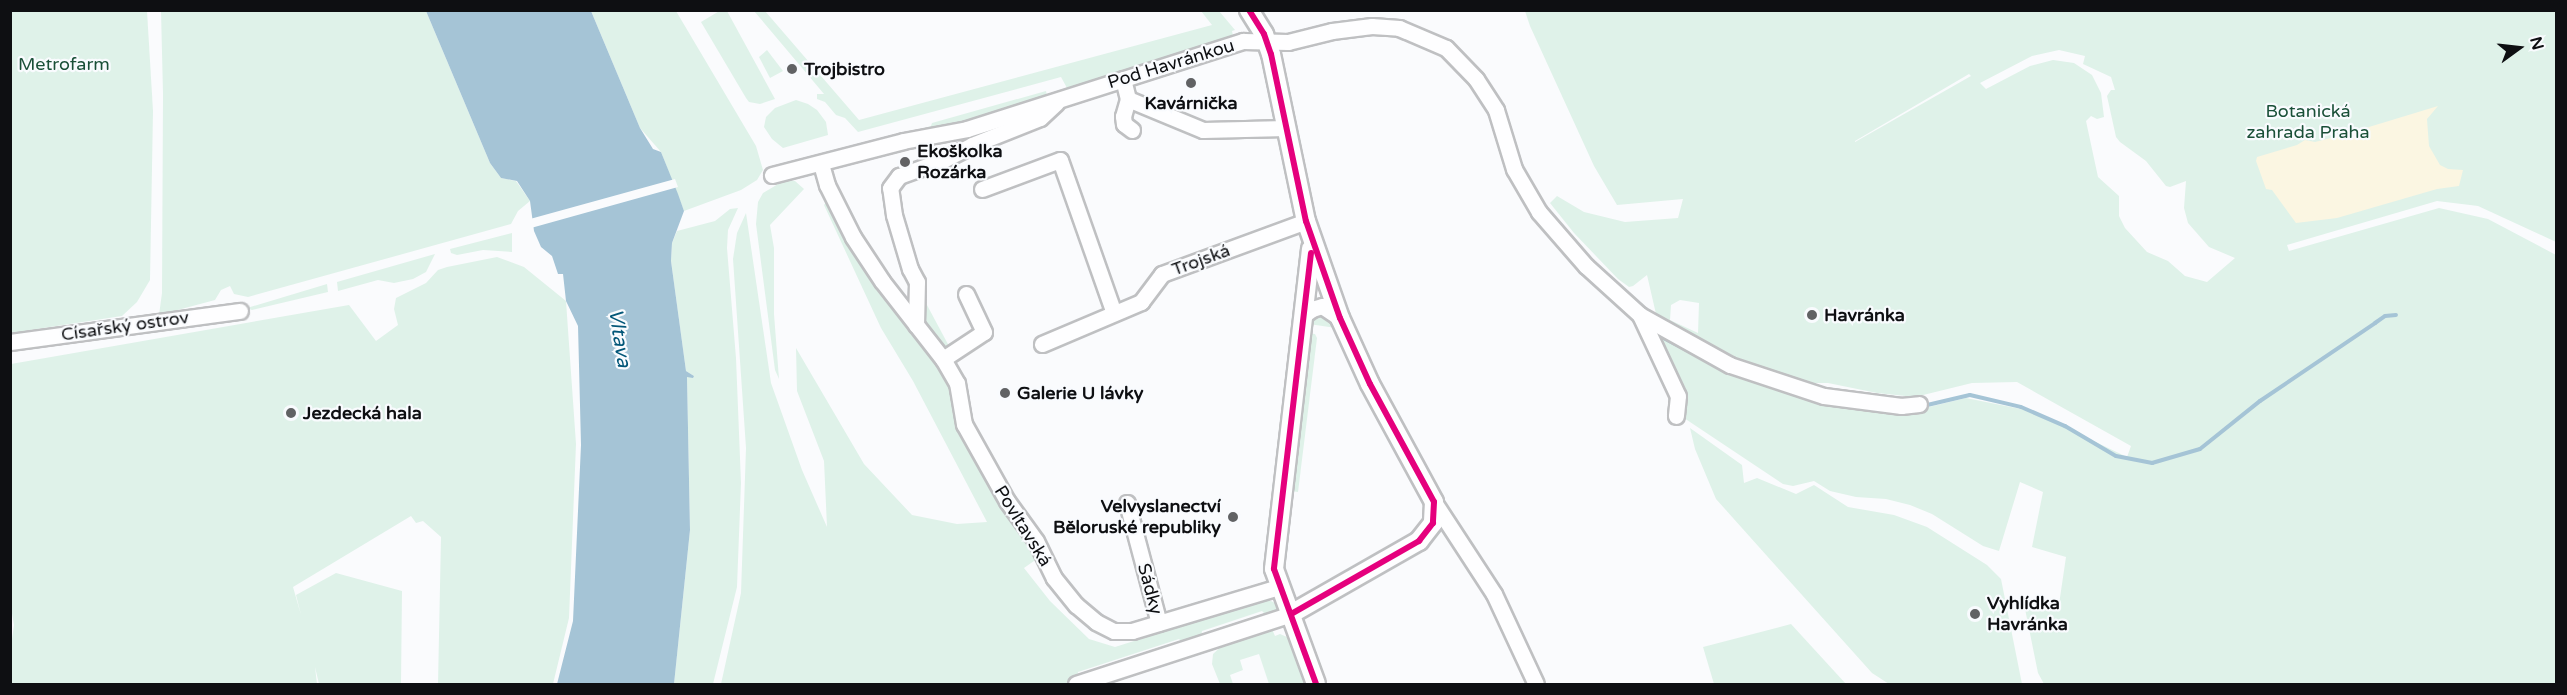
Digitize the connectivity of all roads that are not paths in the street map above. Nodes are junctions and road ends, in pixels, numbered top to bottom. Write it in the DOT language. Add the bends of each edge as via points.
graph roads {
  1 [pos="1249,10"];
  2 [pos="1267,42"];
  3 [pos="1123,79"];
  4 [pos="1060,99"];
  5 [pos="1128,99"];
  6 [pos="1286,128"];
  7 [pos="1132,130"];
  8 [pos="821,164"];
  9 [pos="772,175"];
  10 [pos="982,189"];
  11 [pos="1308,229"];
  12 [pos="966,294"];
  13 [pos="240,311"];
  14 [pos="1114,313"];
  15 [pos="1304,315"];
  16 [pos="1640,315"];
  17 [pos="1340,318"];
  18 [pos="916,325"];
  19 [pos="10,342"];
  20 [pos="1042,344"];
  21 [pos="943,359"];
  22 [pos="1919,404"];
  23 [pos="1676,416"];
  24 [pos="1434,502"];
  25 [pos="1127,503"];
  26 [pos="1279,587"];
  27 [pos="1292,614"];
  28 [pos="1159,624"];
  29 [pos="1076,684"];
  30 [pos="1316,684"];
  31 [pos="1536,684"];
  1 -- 2 [label="street"];
  2 -- 3 [label="street, Pod Havránkou" via="1243,41"];
  2 -- 6 [label="street"];
  2 -- 16 [label="street, Pod Havránkou" via="1293,42 1332,31 1372,26 1399,28 1446,48 1476,79 1496,110 1514,169 1539,212 1586,266"];
  3 -- 4 [label="street, Pod Havránkou"];
  3 -- 5 [label="street"];
  4 -- 8 [label="street, Pod Havránkou" via="967,129 903,141"];
  4 -- 18 [label="street, Pod Havránkou" via="1040,118 899,176 890,188 894,215 917,282"];
  5 -- 6 [label="street" via="1203,130"];
  5 -- 7 [label="street" via="1123,116"];
  6 -- 11 [label="street"];
  8 -- 9 [label="street"];
  8 -- 18 [label="street, Povltavská" via="853,237"];
  10 -- 14 [label="street" via="1060,159"];
  11 -- 14 [label="street, Trojská" via="1162,274 1141,302"];
  11 -- 15 [label="street"];
  11 -- 17 [label="street"];
  12 -- 21 [label="street" via="984,332"];
  13 -- 19 [label="street, Císařský ostrov"];
  14 -- 20 [label="street, Trojská"];
  15 -- 17 [label="street" via="1322,306"];
  15 -- 26 [label="street" via="1276,547 1274,569"];
  16 -- 22 [label="street, Pod Havránkou" via="1730,365 1824,396 1901,406"];
  16 -- 23 [label="street, Pod Havránkou" via="1678,396"];
  17 -- 24 [label="street"];
  18 -- 21 [label="street, Povltavská"];
  21 -- 28 [label="street, Povltavská" via="957,383 964,424 1007,501 1036,541 1054,578 1076,605 1114,631"];
  24 -- 27 [label="street" via="1433,523 1419,541"];
  24 -- 31 [label="street" via="1494,594"];
  25 -- 28 [label="street, Sádky"];
  26 -- 27 [label="street"];
  26 -- 28 [label="street, Sádky"];
  27 -- 29 [label="street"];
  27 -- 30 [label="street"];
}
